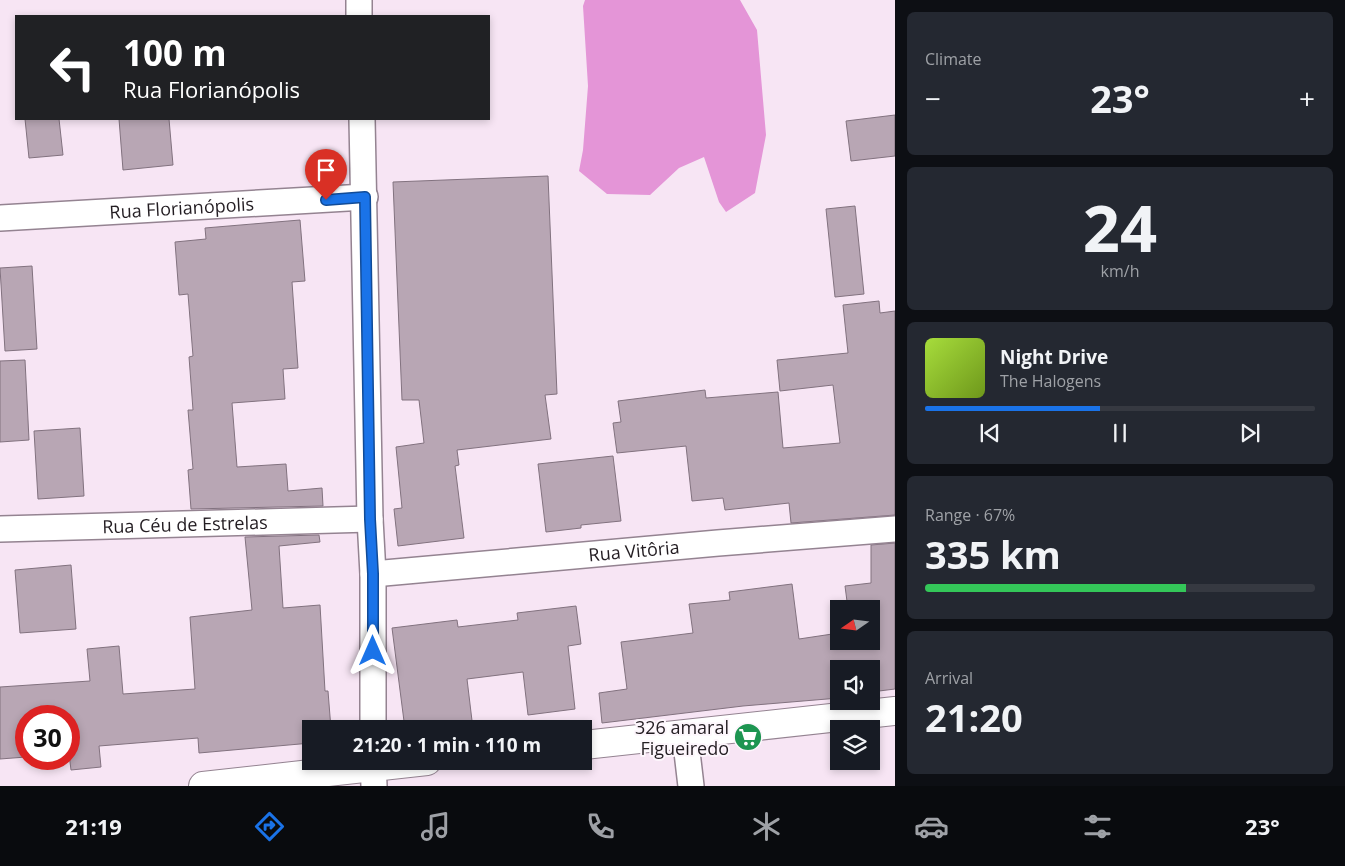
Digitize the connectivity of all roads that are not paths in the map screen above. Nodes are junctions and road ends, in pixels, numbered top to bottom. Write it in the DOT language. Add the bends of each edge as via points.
graph roads {
  1 [pos="358,0"];
  2 [pos="359,15"];
  3 [pos="362,120"];
  4 [pos="365,197"];
  5 [pos="0,218"];
  6 [pos="370,519"];
  7 [pos="0,529"];
  8 [pos="895,529"];
  9 [pos="373,574"];
  10 [pos="895,710"];
  11 [pos="373,720"];
  12 [pos="685,735"];
  13 [pos="592,744"];
  14 [pos="373,771"];
  15 [pos="203,786"];
  16 [pos="690,786"];
  1 -- 2 [label="street"];
  3 -- 4 [label="street"];
  4 -- 5 [label="street, Rua Florianópolis"];
  4 -- 6 [label="street"];
  6 -- 7 [label="street, Rua Céu de Estrelas"];
  6 -- 9 [label="street"];
  8 -- 9 [label="street, Rua Vitôria"];
  9 -- 11 [label="street"];
  10 -- 12 [label="street"];
  12 -- 13 [label="street"];
  12 -- 16 [label="street"];
  14 -- 15 [label="street"];
}
